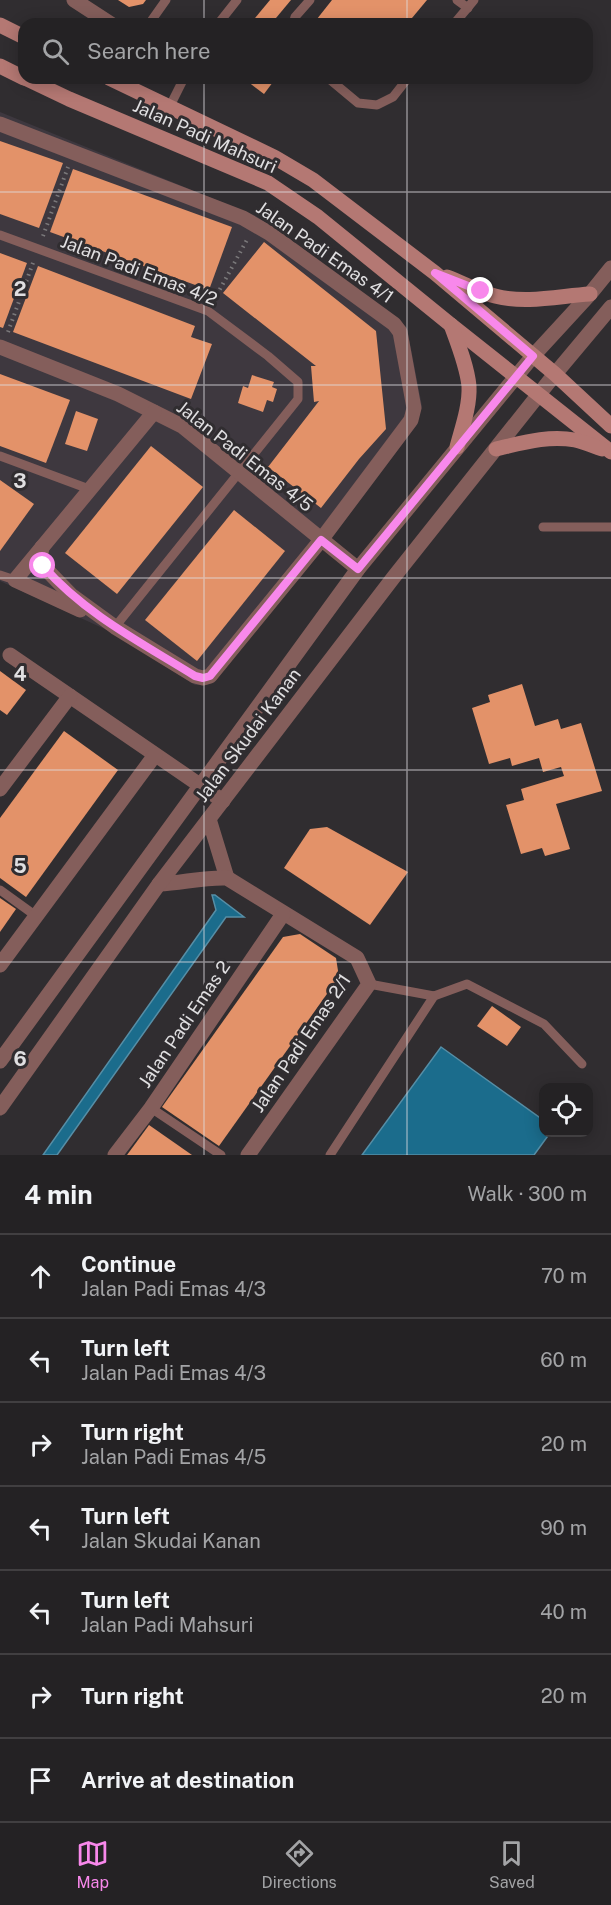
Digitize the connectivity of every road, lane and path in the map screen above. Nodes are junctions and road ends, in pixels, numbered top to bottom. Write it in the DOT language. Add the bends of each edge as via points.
graph roads {
  1 [pos="74,0"];
  2 [pos="166,0"];
  3 [pos="237,0"];
  4 [pos="310,0"];
  5 [pos="457,0"];
  6 [pos="474,0"];
  7 [pos="468,8"];
  8 [pos="102,18"];
  9 [pos="153,18"];
  10 [pos="223,18"];
  11 [pos="295,18"];
  12 [pos="459,18"];
  13 [pos="0,25"];
  14 [pos="18,34"];
  15 [pos="0,66"];
  16 [pos="18,75"];
  17 [pos="37,84"];
  18 [pos="130,84"];
  19 [pos="181,84"];
  20 [pos="335,84"];
  21 [pos="403,84"];
  22 [pos="170,106"];
  23 [pos="0,124"];
  24 [pos="256,224"];
  25 [pos="0,235"];
  26 [pos="611,268"];
  27 [pos="435,273"];
  28 [pos="590,294"];
  29 [pos="611,307"];
  30 [pos="208,311"];
  31 [pos="451,326"];
  32 [pos="0,347"];
  33 [pos="533,356"];
  34 [pos="555,374"];
  35 [pos="516,375"];
  36 [pos="539,394"];
  37 [pos="154,412"];
  38 [pos="611,426"];
  39 [pos="457,447"];
  40 [pos="496,449"];
  41 [pos="611,452"];
  42 [pos="0,456"];
  43 [pos="238,473"];
  44 [pos="89,489"];
  45 [pos="543,527"];
  46 [pos="611,527"];
  47 [pos="321,540"];
  48 [pos="42,547"];
  49 [pos="358,569"];
  50 [pos="7,578"];
  51 [pos="115,627"];
  52 [pos="10,655"];
  53 [pos="70,696"];
  54 [pos="155,755"];
  55 [pos="201,787"];
  56 [pos="0,789"];
  57 [pos="222,801"];
  58 [pos="209,819"];
  59 [pos="227,878"];
  60 [pos="159,884"];
  61 [pos="0,890"];
  62 [pos="283,914"];
  63 [pos="36,916"];
  64 [pos="0,965"];
  65 [pos="369,984"];
  66 [pos="434,996"];
  67 [pos="0,1060"];
  68 [pos="582,1064"];
  69 [pos="0,1108"];
  70 [pos="151,1108"];
  71 [pos="116,1155"];
  72 [pos="221,1155"];
  73 [pos="248,1155"];
  74 [pos="330,1155"];
  1 -- 8 [label="street"];
  2 -- 9 [label="lane"];
  3 -- 10 [label="lane"];
  4 -- 11 [label="lane"];
  5 -- 7 [label="lane"];
  6 -- 7 [label="lane"];
  7 -- 12 [label="lane"];
  13 -- 14 [label="main road"];
  15 -- 16 [label="main road, Jalan Padi Mahsuri"];
  17 -- 31 [label="main road, Jalan Padi Mahsuri" via="268,183 318,217"];
  18 -- 22 [label="main road, Jalan Padi Mahsuri"];
  19 -- 22 [label="lane"];
  20 -- 21 [label="lane" via="358,103 377,105 393,97"];
  22 -- 27 [label="main road, Jalan Padi Mahsuri" via="314,180"];
  23 -- 24 [label="street, Jalan Padi Emas 4/1"];
  24 -- 30 [label="path"];
  24 -- 47 [label="street, Jalan Padi Emas 4/1" via="400,332 414,408 411,420"];
  25 -- 30 [label="lane, Jalan Padi Emas 4/2"];
  26 -- 28 [label="street, Jalan Skudai Kanan"];
  27 -- 28 [label="main road" via="512,299"];
  27 -- 33 [label="main road, Jalan Padi Mahsuri"];
  28 -- 33 [label="street, Jalan Skudai Kanan"];
  29 -- 34 [label="street, Jalan Skudai Kanan"];
  30 -- 43 [label="lane, Jalan Padi Emas 4/2" via="298,382 298,399"];
  31 -- 35 [label="main road, Jalan Padi Mahsuri"];
  31 -- 39 [label="main road" via="469,386"];
  32 -- 37 [label="street, Jalan Padi Emas 4/5"];
  33 -- 34 [label="main road, Jalan Padi Mahsuri"];
  33 -- 35 [label="street, Jalan Skudai Kanan"];
  34 -- 36 [label="street, Jalan Skudai Kanan"];
  34 -- 38 [label="main road, Jalan Padi Mahsuri"];
  35 -- 36 [label="main road, Jalan Padi Mahsuri"];
  35 -- 39 [label="street, Jalan Skudai Kanan"];
  36 -- 40 [label="street, Jalan Skudai Kanan"];
  36 -- 41 [label="main road, Jalan Padi Mahsuri"];
  37 -- 43 [label="street, Jalan Padi Emas 4/5" via="182,426"];
  37 -- 44 [label="street"];
  39 -- 49 [label="street, Jalan Skudai Kanan"];
  40 -- 41 [label="main road" via="558,438"];
  40 -- 57 [label="street, Jalan Skudai Kanan"];
  42 -- 44 [label="lane"];
  43 -- 47 [label="street, Jalan Padi Emas 4/5"];
  43 -- 51 [label="lane, Jalan Padi Emas 4/2"];
  44 -- 48 [label="street"];
  45 -- 46 [label="lane"];
  47 -- 49 [label="street, Jalan Padi Emas 4/5"];
  47 -- 51 [label="street, Jalan Padi Emas 4/1" via="210,676 195,676"];
  48 -- 50 [label="street"];
  48 -- 51 [label="street" via="40,559 52,577 71,596"];
  49 -- 55 [label="street, Jalan Skudai Kanan"];
  50 -- 51 [label="street"];
  52 -- 53 [label="street"];
  53 -- 54 [label="street"];
  53 -- 56 [label="street"];
  54 -- 55 [label="street"];
  54 -- 63 [label="street"];
  55 -- 57 [label="street"];
  55 -- 67 [label="street, Jalan Skudai Kanan"];
  57 -- 58 [label="street, Jalan Skudai Kanan"];
  58 -- 59 [label="street"];
  58 -- 60 [label="street, Jalan Skudai Kanan"];
  59 -- 60 [label="street"];
  59 -- 62 [label="street, Jalan Padi Emas 2/1"];
  60 -- 69 [label="street, Jalan Skudai Kanan"];
  61 -- 63 [label="lane"];
  62 -- 65 [label="street, Jalan Padi Emas 2/1" via="357,958"];
  62 -- 70 [label="street, Jalan Padi Emas 2"];
  63 -- 64 [label="street"];
  65 -- 66 [label="lane"];
  65 -- 73 [label="street, Jalan Padi Emas 2/1"];
  66 -- 68 [label="lane" via="467,984 544,1024"];
  66 -- 74 [label="lane"];
  70 -- 71 [label="street, Jalan Padi Emas 2"];
  70 -- 72 [label="lane"];
}
